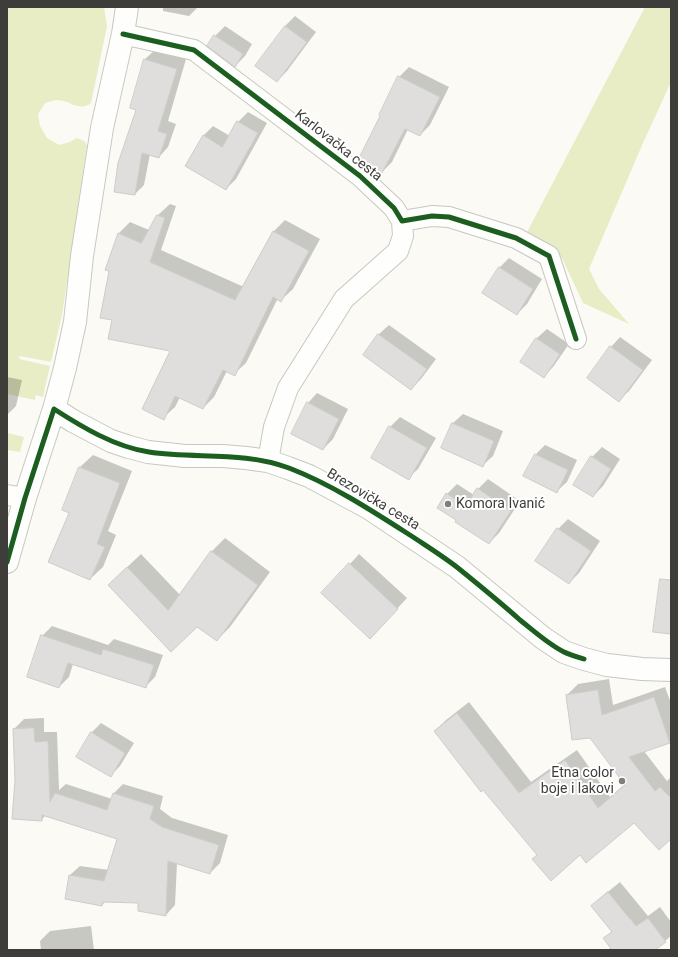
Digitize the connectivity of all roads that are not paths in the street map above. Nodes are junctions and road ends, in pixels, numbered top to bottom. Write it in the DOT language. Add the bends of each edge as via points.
graph roads {
  1 [pos="127,7"];
  2 [pos="123,34"];
  3 [pos="402,221"];
  4 [pos="576,339"];
  5 [pos="54,409"];
  6 [pos="268,461"];
  7 [pos="16,496"];
  8 [pos="7,562"];
  9 [pos="671,670"];
  1 -- 2 [label="main road"];
  2 -- 3 [label="street, Karlovačka cesta" via="194,50 360,176 394,208"];
  2 -- 5 [label="main road" via="102,128 82,256 75,322"];
  3 -- 4 [label="street" via="432,216 449,217 516,238 549,256"];
  3 -- 6 [label="street" via="403,236 398,251 344,299 288,388 274,427"];
  5 -- 6 [label="main road, Brezovička cesta" via="111,441 148,452"];
  5 -- 7 [label="main road"];
  6 -- 9 [label="main road, Brezovička cesta" via="309,476 369,508 456,567 564,652 607,665"];
  7 -- 8 [label="main road"];
}
